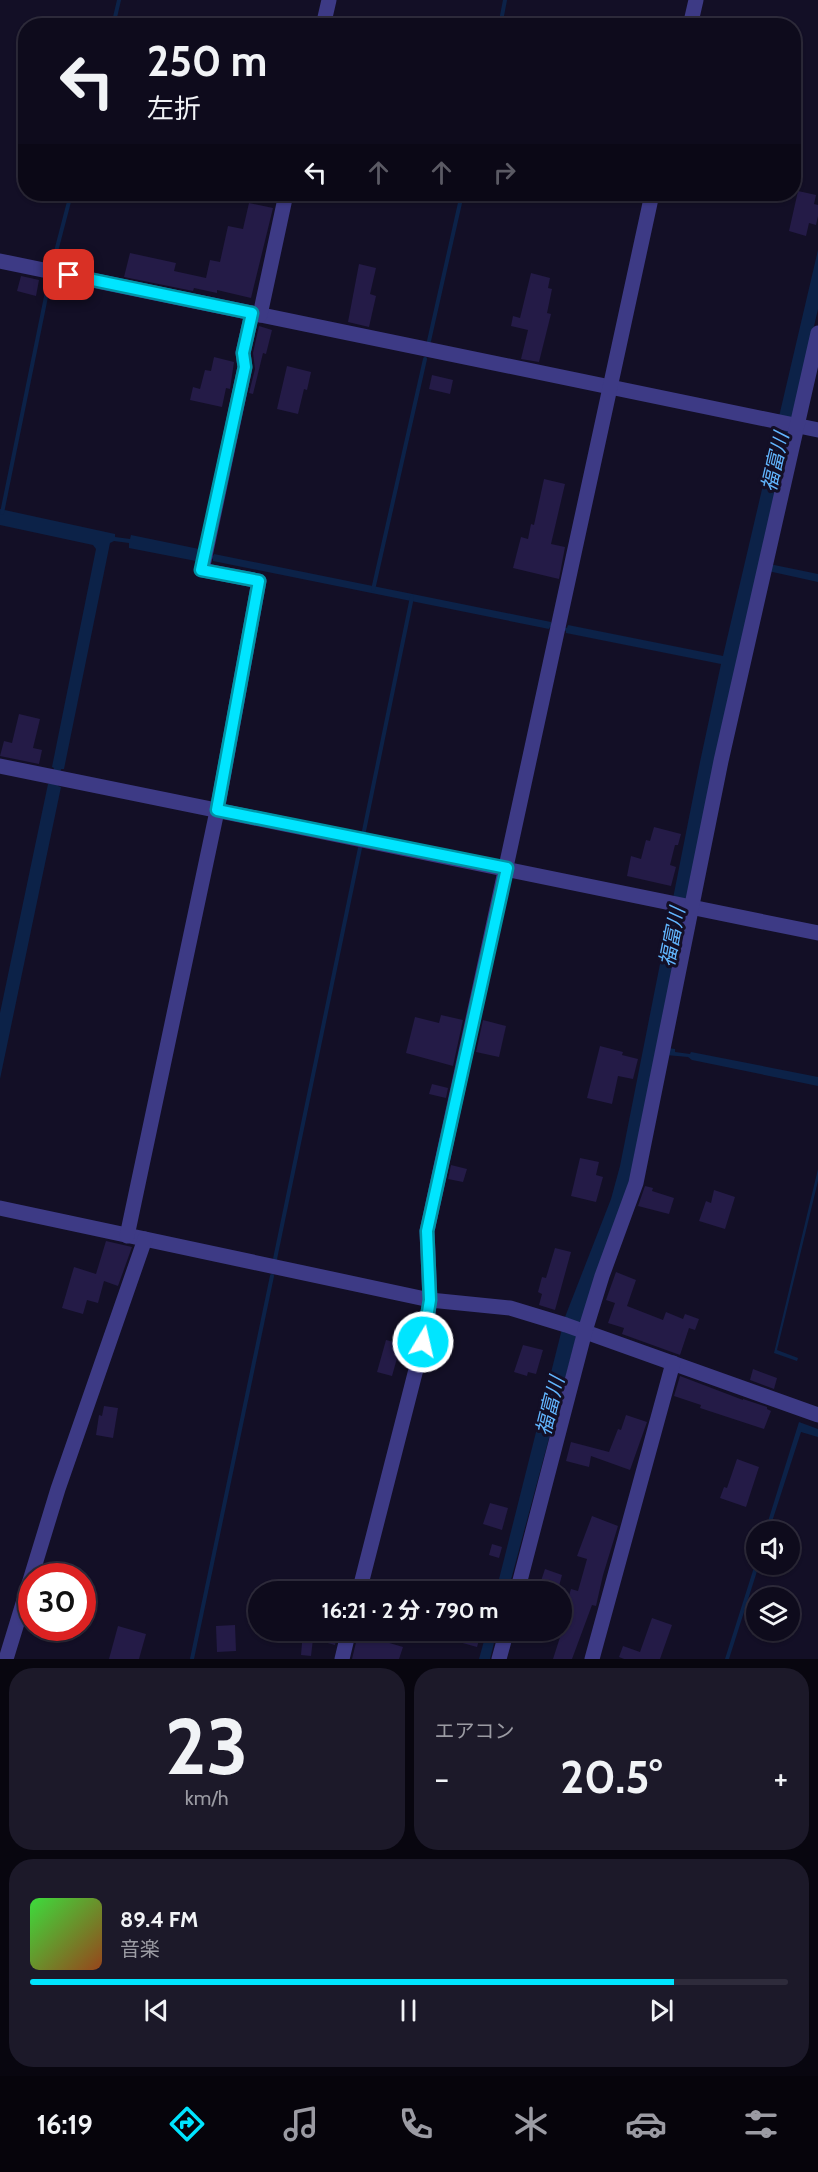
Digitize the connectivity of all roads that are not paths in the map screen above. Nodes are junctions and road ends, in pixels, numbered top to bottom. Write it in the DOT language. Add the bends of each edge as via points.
graph roads {
  1 [pos="329,0"];
  2 [pos="696,0"];
  3 [pos="325,18"];
  4 [pos="692,18"];
  5 [pos="284,201"];
  6 [pos="649,201"];
  7 [pos="0,261"];
  8 [pos="256,314"];
  9 [pos="818,333"];
  10 [pos="608,388"];
  11 [pos="794,426"];
  12 [pos="818,430"];
  13 [pos="0,766"];
  14 [pos="217,810"];
  15 [pos="507,868"];
  16 [pos="683,905"];
  17 [pos="818,933"];
  18 [pos="0,1208"];
  19 [pos="128,1236"];
  20 [pos="145,1239"];
  21 [pos="430,1300"];
  22 [pos="577,1329"];
  23 [pos="673,1363"];
  24 [pos="818,1415"];
  25 [pos="362,1581"];
  26 [pos="520,1581"];
  27 [pos="346,1641"];
  28 [pos="504,1641"];
  29 [pos="6,1659"];
  30 [pos="342,1659"];
  31 [pos="499,1659"];
  32 [pos="592,1659"];
  1 -- 3 [label="street"];
  2 -- 4 [label="street"];
  5 -- 8 [label="street"];
  6 -- 10 [label="street"];
  7 -- 8 [label="street"];
  8 -- 10 [label="street"];
  8 -- 14 [label="street" via="243,353 245,367 201,570 259,581"];
  9 -- 11 [label="street"];
  10 -- 11 [label="street"];
  10 -- 15 [label="street"];
  11 -- 12 [label="street"];
  11 -- 16 [label="street" via="720,761"];
  13 -- 14 [label="street"];
  14 -- 15 [label="street"];
  14 -- 19 [label="street"];
  15 -- 16 [label="street"];
  15 -- 21 [label="street" via="427,1231"];
  16 -- 17 [label="street"];
  16 -- 22 [label="street" via="662,1051 636,1183 602,1276"];
  18 -- 19 [label="street"];
  19 -- 20 [label="street"];
  20 -- 21 [label="street"];
  20 -- 29 [label="street" via="58,1489"];
  21 -- 22 [label="street" via="510,1308"];
  21 -- 25 [label="street" via="423,1342"];
  22 -- 23 [label="street"];
  22 -- 26 [label="street"];
  23 -- 24 [label="street"];
  23 -- 32 [label="street"];
  27 -- 30 [label="street"];
  28 -- 31 [label="street"];
}
